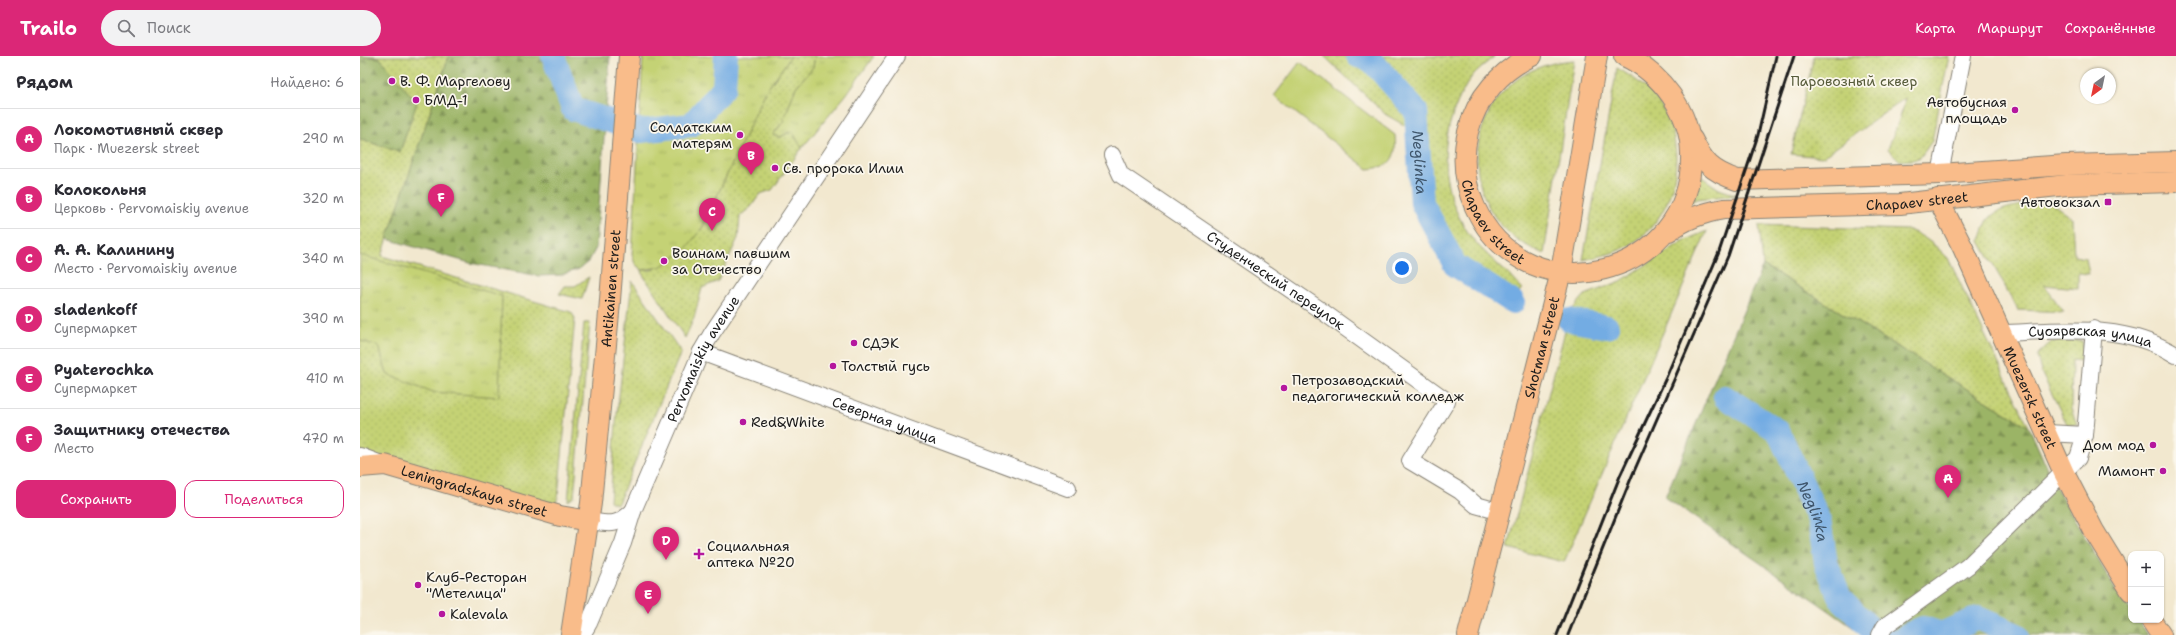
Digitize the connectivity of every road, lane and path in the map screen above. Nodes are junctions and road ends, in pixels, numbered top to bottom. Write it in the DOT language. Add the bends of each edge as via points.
graph roads {
  1 [pos="629,56"];
  2 [pos="896,56"];
  3 [pos="1532,56"];
  4 [pos="1597,56"];
  5 [pos="1624,56"];
  6 [pos="1963,56"];
  7 [pos="1689,134"];
  8 [pos="1112,155"];
  9 [pos="2176,162"];
  10 [pos="1940,174"];
  11 [pos="2176,182"];
  12 [pos="1938,199"];
  13 [pos="1663,235"];
  14 [pos="1561,272"];
  15 [pos="2094,329"];
  16 [pos="2002,333"];
  17 [pos="702,352"];
  18 [pos="2176,355"];
  19 [pos="2047,433"];
  20 [pos="2085,434"];
  21 [pos="360,456"];
  22 [pos="385,465"];
  23 [pos="360,467"];
  24 [pos="2064,473"];
  25 [pos="1068,488"];
  26 [pos="633,511"];
  27 [pos="1500,512"];
  28 [pos="589,520"];
  29 [pos="2129,587"];
  30 [pos="2153,623"];
  31 [pos="1883,631"];
  32 [pos="571,635"];
  33 [pos="582,635"];
  34 [pos="1468,635"];
  35 [pos="2161,635"];
  1 -- 28 [label="main road, Antikainen street" via="610,313"];
  2 -- 17 [label="street, Pervomaiskiy avenue" via="712,333"];
  3 -- 14 [label="main road, Chapaev street" via="1501,76 1482,99 1468,134 1464,156 1465,171 1478,214 1496,238 1532,263"];
  4 -- 14 [label="main road, Shotman street"];
  5 -- 7 [label="main road, Chapaev street" via="1649,71 1663,84 1683,116"];
  6 -- 10 [label="street"];
  7 -- 10 [label="main road, Chapaev street" via="1707,165 1719,174 1737,180"];
  7 -- 13 [label="main road, Chapaev street" via="1692,165 1688,188 1680,210"];
  8 -- 27 [label="street, Студенческий переулок" via="1121,175 1319,309 1447,401 1410,461 1460,491 1476,505"];
  9 -- 10 [label="main road, Chapaev street" via="2066,165"];
  10 -- 12 [label="main road"];
  11 -- 12 [label="main road, Chapaev street" via="2067,184"];
  12 -- 13 [label="main road, Chapaev street" via="1900,204 1724,209 1699,214 1683,221"];
  12 -- 16 [label="main road, Muezersk street"];
  13 -- 14 [label="main road, Chapaev street" via="1649,248 1616,267 1598,272"];
  14 -- 27 [label="main road, Shotman street"];
  15 -- 16 [label="street, Суоярвская улица"];
  15 -- 18 [label="street, Суоярвская улица" via="2136,337"];
  15 -- 20 [label="street"];
  16 -- 19 [label="main road, Muezersk street"];
  17 -- 25 [label="street, Северная улица"];
  17 -- 26 [label="street, Pervomaiskiy avenue"];
  19 -- 20 [label="street"];
  19 -- 24 [label="main road, Muezersk street"];
  20 -- 24 [label="street" via="2078,458"];
  21 -- 22 [label="street"];
  22 -- 23 [label="main road, Leningradskaya street"];
  22 -- 28 [label="main road, Leningradskaya street" via="560,516"];
  24 -- 29 [label="main road, Muezersk street" via="2094,531"];
  24 -- 31 [label="street" via="1968,566"];
  26 -- 28 [label="street" via="623,521 614,524"];
  26 -- 33 [label="street, Pervomaiskiy avenue" via="623,543"];
  27 -- 34 [label="main road, Shotman street"];
  28 -- 32 [label="main road, Antikainen street"];
  30 -- 35 [label="main road"];
}
